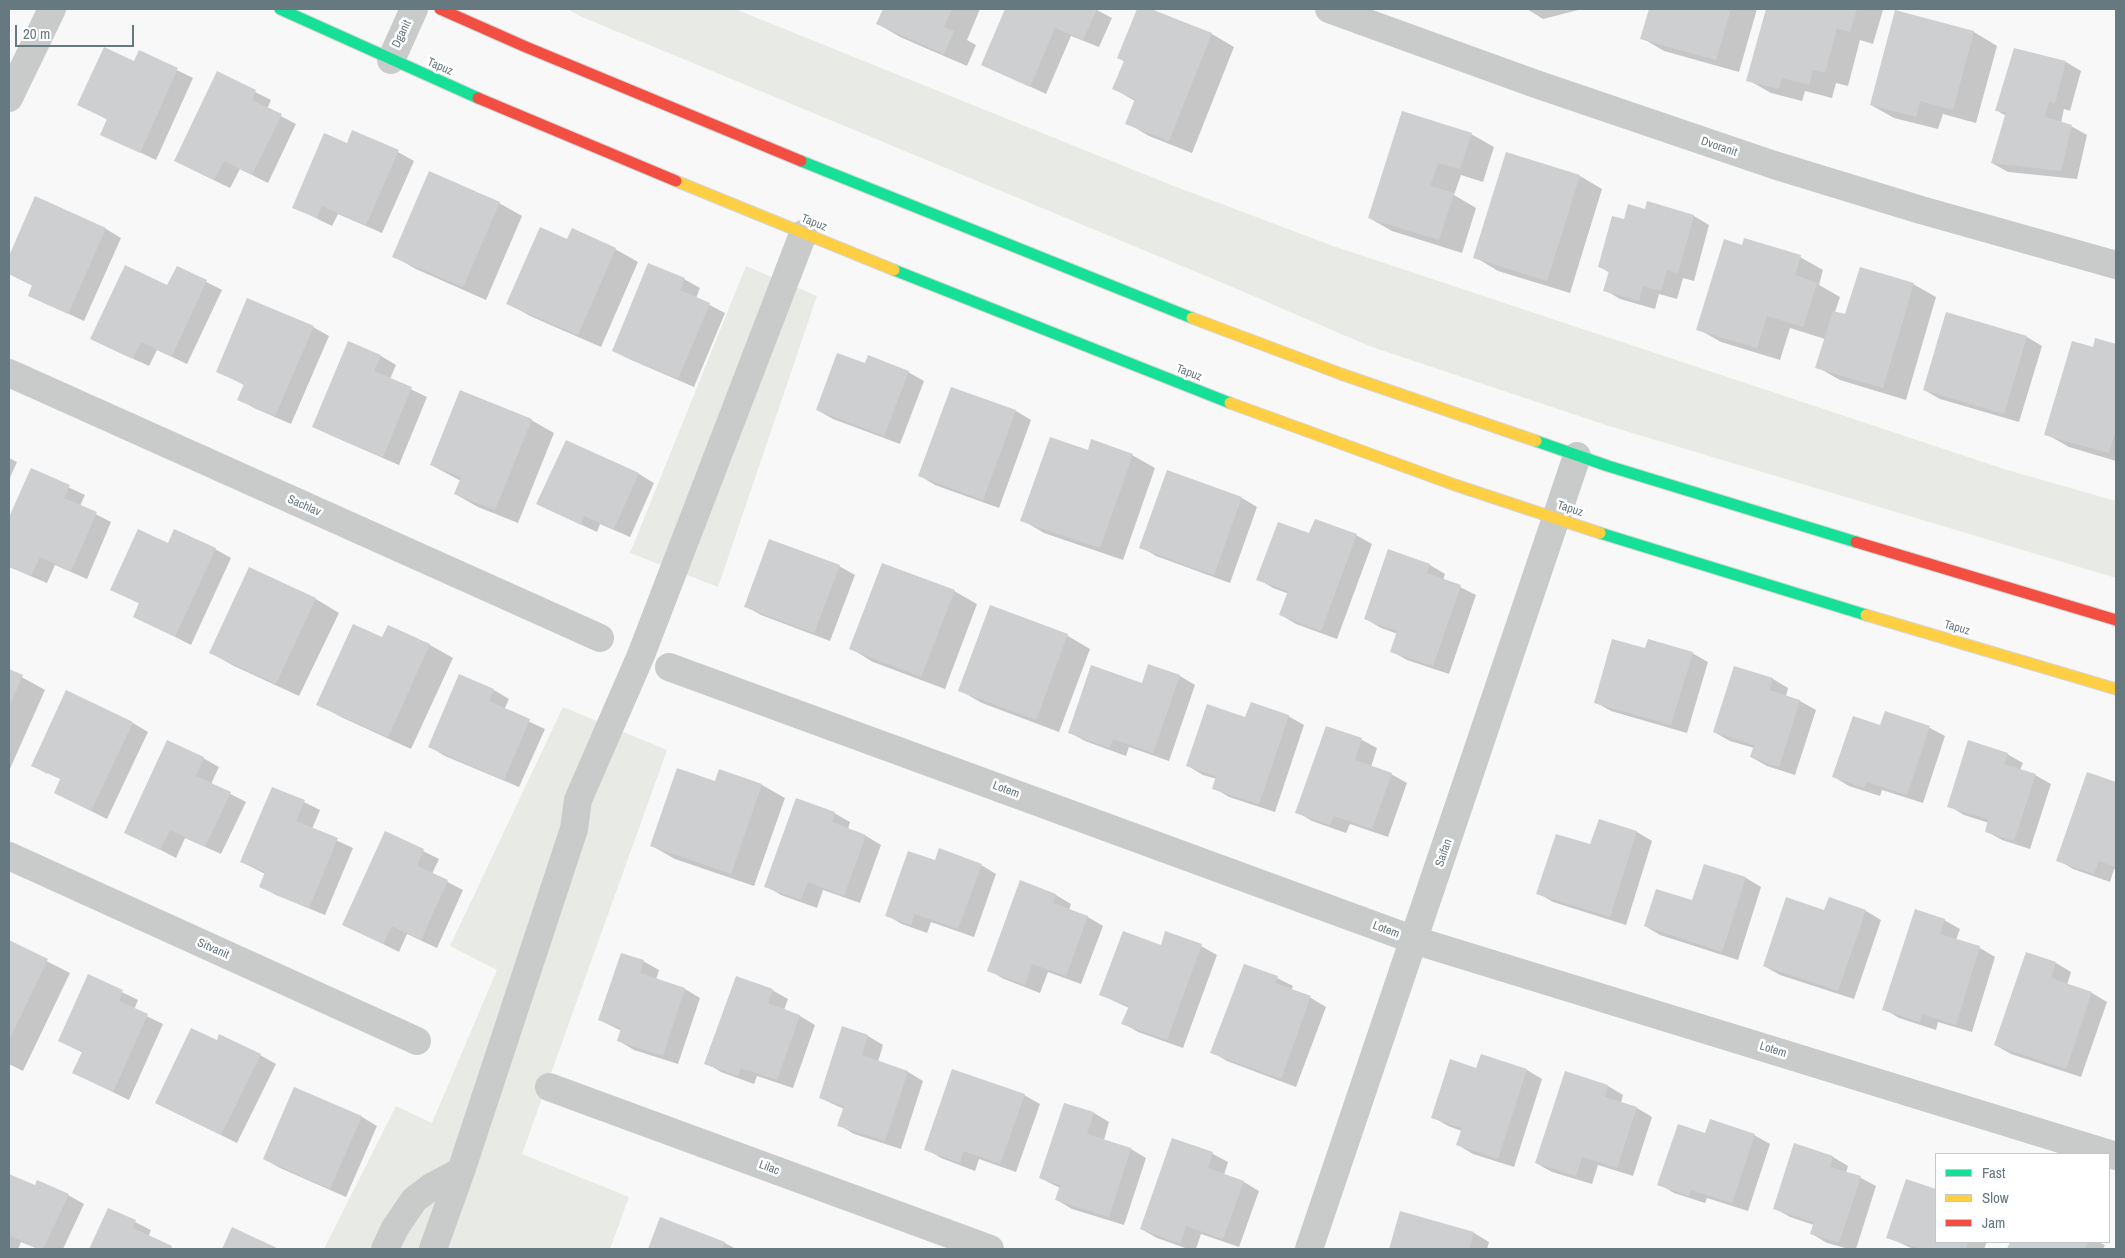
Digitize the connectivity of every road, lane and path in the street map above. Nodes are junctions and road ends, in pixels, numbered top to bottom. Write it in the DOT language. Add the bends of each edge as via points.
graph roads {
  1 [pos="52,9"];
  2 [pos="280,9"];
  3 [pos="414,9"];
  4 [pos="440,9"];
  5 [pos="1329,9"];
  6 [pos="391,60"];
  7 [pos="9,98"];
  8 [pos="804,234"];
  9 [pos="2116,265"];
  10 [pos="9,373"];
  11 [pos="1577,456"];
  12 [pos="1556,519"];
  13 [pos="2116,620"];
  14 [pos="600,638"];
  15 [pos="669,667"];
  16 [pos="2116,690"];
  17 [pos="9,856"];
  18 [pos="1414,940"];
  19 [pos="418,1041"];
  20 [pos="549,1087"];
  21 [pos="2106,1153"];
  22 [pos="461,1171"];
  23 [pos="385,1249"];
  24 [pos="433,1249"];
  25 [pos="990,1249"];
  26 [pos="1310,1249"];
  1 -- 7 [label="street"];
  2 -- 6 [label="street, Tapuz"];
  3 -- 6 [label="street, Dganit"];
  4 -- 11 [label="street" via="1060,266 1341,374"];
  5 -- 9 [label="street, Dvoranit" via="1733,152"];
  6 -- 8 [label="street, Tapuz"];
  8 -- 12 [label="street, Tapuz" via="1177,383 1409,469"];
  8 -- 22 [label="street" via="641,655 578,800 574,828"];
  10 -- 14 [label="street, Sachlav"];
  11 -- 12 [label="street, Saifan"];
  11 -- 13 [label="street"];
  12 -- 16 [label="street, Tapuz"];
  12 -- 18 [label="street, Saifan"];
  15 -- 18 [label="street, Lotem"];
  17 -- 19 [label="street, Sitvanit"];
  18 -- 21 [label="street, Lotem"];
  18 -- 26 [label="street, Saifan"];
  20 -- 25 [label="street, Lilac"];
  22 -- 23 [label="street" via="414,1200"];
  22 -- 24 [label="street"];
}
